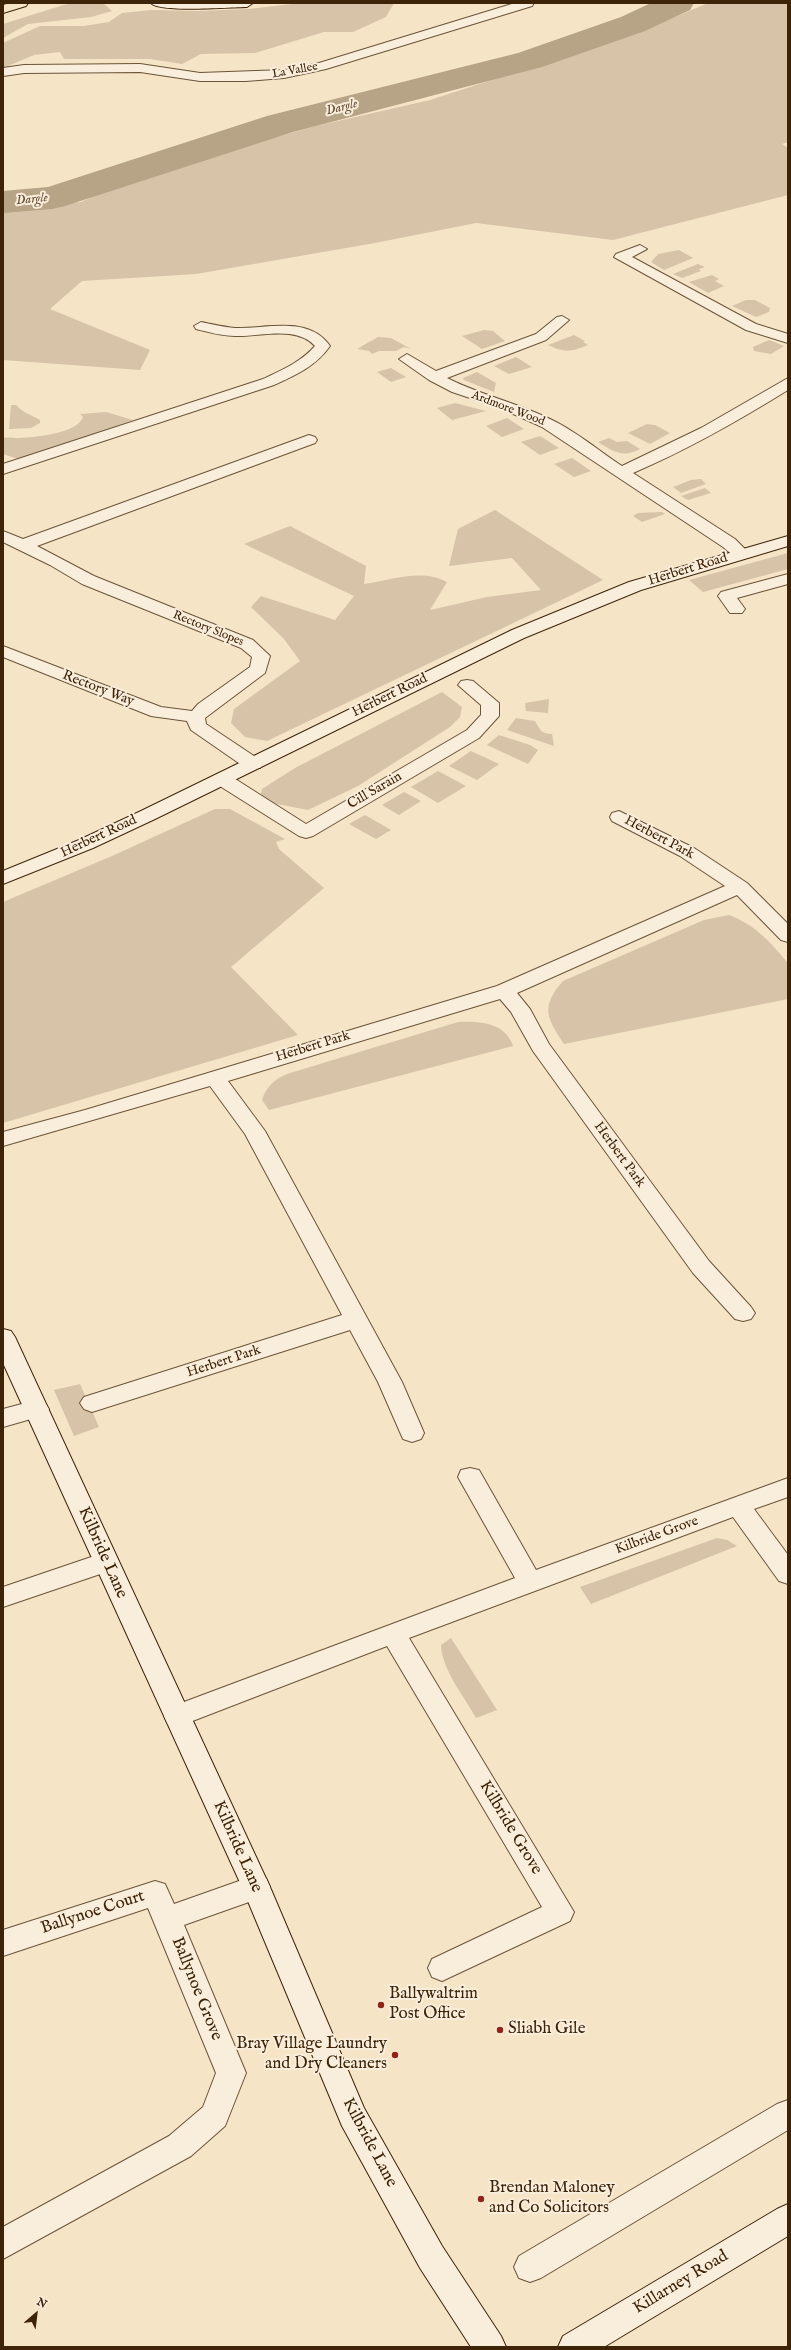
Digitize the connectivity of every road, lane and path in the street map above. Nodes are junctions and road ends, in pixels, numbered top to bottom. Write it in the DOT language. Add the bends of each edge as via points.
graph roads {
  1 [pos="22,3"];
  2 [pos="157,3"];
  3 [pos="247,3"];
  4 [pos="528,3"];
  5 [pos="3,9"];
  6 [pos="3,72"];
  7 [pos="640,249"];
  8 [pos="562,320"];
  9 [pos="201,326"];
  10 [pos="788,339"];
  11 [pos="407,359"];
  12 [pos="434,377"];
  13 [pos="788,384"];
  14 [pos="309,440"];
  15 [pos="3,460"];
  16 [pos="3,468"];
  17 [pos="621,472"];
  18 [pos="3,536"];
  19 [pos="788,541"];
  20 [pos="22,545"];
  21 [pos="741,553"];
  22 [pos="788,579"];
  23 [pos="736,609"];
  24 [pos="3,651"];
  25 [pos="467,685"];
  26 [pos="196,717"];
  27 [pos="253,764"];
  28 [pos="222,779"];
  29 [pos="619,816"];
  30 [pos="3,878"];
  31 [pos="740,887"];
  32 [pos="788,936"];
  33 [pos="504,991"];
  34 [pos="214,1077"];
  35 [pos="3,1139"];
  36 [pos="743,1313"];
  37 [pos="355,1320"];
  38 [pos="3,1337"];
  39 [pos="92,1403"];
  40 [pos="37,1409"];
  41 [pos="3,1418"];
  42 [pos="412,1433"];
  43 [pos="470,1477"];
  44 [pos="788,1487"];
  45 [pos="738,1506"];
  46 [pos="106,1562"];
  47 [pos="788,1574"];
  48 [pos="530,1582"];
  49 [pos="3,1597"];
  50 [pos="393,1633"];
  51 [pos="177,1716"];
  52 [pos="256,1887"];
  53 [pos="167,1919"];
  54 [pos="3,1943"];
  55 [pos="442,1968"];
  56 [pos="788,2114"];
  57 [pos="788,2219"];
  58 [pos="3,2244"];
  59 [pos="530,2267"];
  60 [pos="490,2347"];
  61 [pos="574,2347"];
  1 -- 5 [label="highway"];
  2 -- 3 [label="street"];
  4 -- 6 [label="street, La Vallee" via="322,66 284,74 226,78 189,76 140,68"];
  7 -- 10 [label="street" via="621,257 751,327"];
  8 -- 12 [label="street" via="541,337"];
  9 -- 16 [label="street" via="234,332 297,330 315,338 322,346 321,351 293,370 238,393"];
  11 -- 12 [label="street, Ardmore Wood"];
  12 -- 17 [label="street, Ardmore Wood" via="546,423"];
  13 -- 17 [label="street" via="739,414 652,459"];
  14 -- 20 [label="street" via="204,477 70,530"];
  15 -- 16 [label="street" via="6,462"];
  17 -- 21 [label="street, Ardmore Wood"];
  18 -- 20 [label="street, Rectory Slopes"];
  19 -- 21 [label="street, Herbert Road"];
  20 -- 26 [label="street, Rectory Slopes" via="88,580 247,644 261,656 259,669 204,708"];
  21 -- 27 [label="street, Herbert Road" via="615,594 518,634"];
  22 -- 23 [label="street" via="727,596"];
  24 -- 26 [label="street, Rectory Way" via="157,712"];
  25 -- 28 [label="street, Cill Sarain" via="490,703 490,716 473,734 306,832"];
  26 -- 27 [label="street" via="197,726"];
  27 -- 28 [label="street, Herbert Road"];
  28 -- 30 [label="street, Herbert Road" via="86,844"];
  29 -- 31 [label="street, Herbert Park" via="687,852"];
  31 -- 32 [label="street, Herbert Park"];
  31 -- 33 [label="street, Herbert Park"];
  33 -- 34 [label="street, Herbert Park"];
  33 -- 36 [label="street, Herbert Park" via="520,1009 540,1046 701,1267"];
  34 -- 35 [label="street, Herbert Park"];
  34 -- 37 [label="street" via="254,1131"];
  37 -- 39 [label="street, Herbert Park"];
  37 -- 42 [label="street" via="390,1382"];
  38 -- 40 [label="street, Kilbride Lane"];
  40 -- 41 [label="street"];
  40 -- 46 [label="street, Kilbride Lane"];
  43 -- 48 [label="street"];
  44 -- 45 [label="street, Kilbride Grove"];
  45 -- 47 [label="street"];
  45 -- 48 [label="street, Kilbride Grove"];
  46 -- 49 [label="street"];
  46 -- 51 [label="street, Kilbride Lane"];
  48 -- 50 [label="street, Kilbride Grove"];
  50 -- 51 [label="street, Kilbride Grove"];
  50 -- 55 [label="street, Kilbride Grove" via="560,1912"];
  51 -- 52 [label="street, Kilbride Lane"];
  52 -- 53 [label="street, Ballynoe Grove"];
  52 -- 60 [label="street, Kilbride Lane" via="353,2116 431,2257"];
  53 -- 54 [label="street, Ballynoe Court" via="155,1893"];
  53 -- 58 [label="street, Ballynoe Grove" via="231,2073 214,2116 180,2146"];
  56 -- 59 [label="street"];
  57 -- 61 [label="street, Killarney Road"];
}
